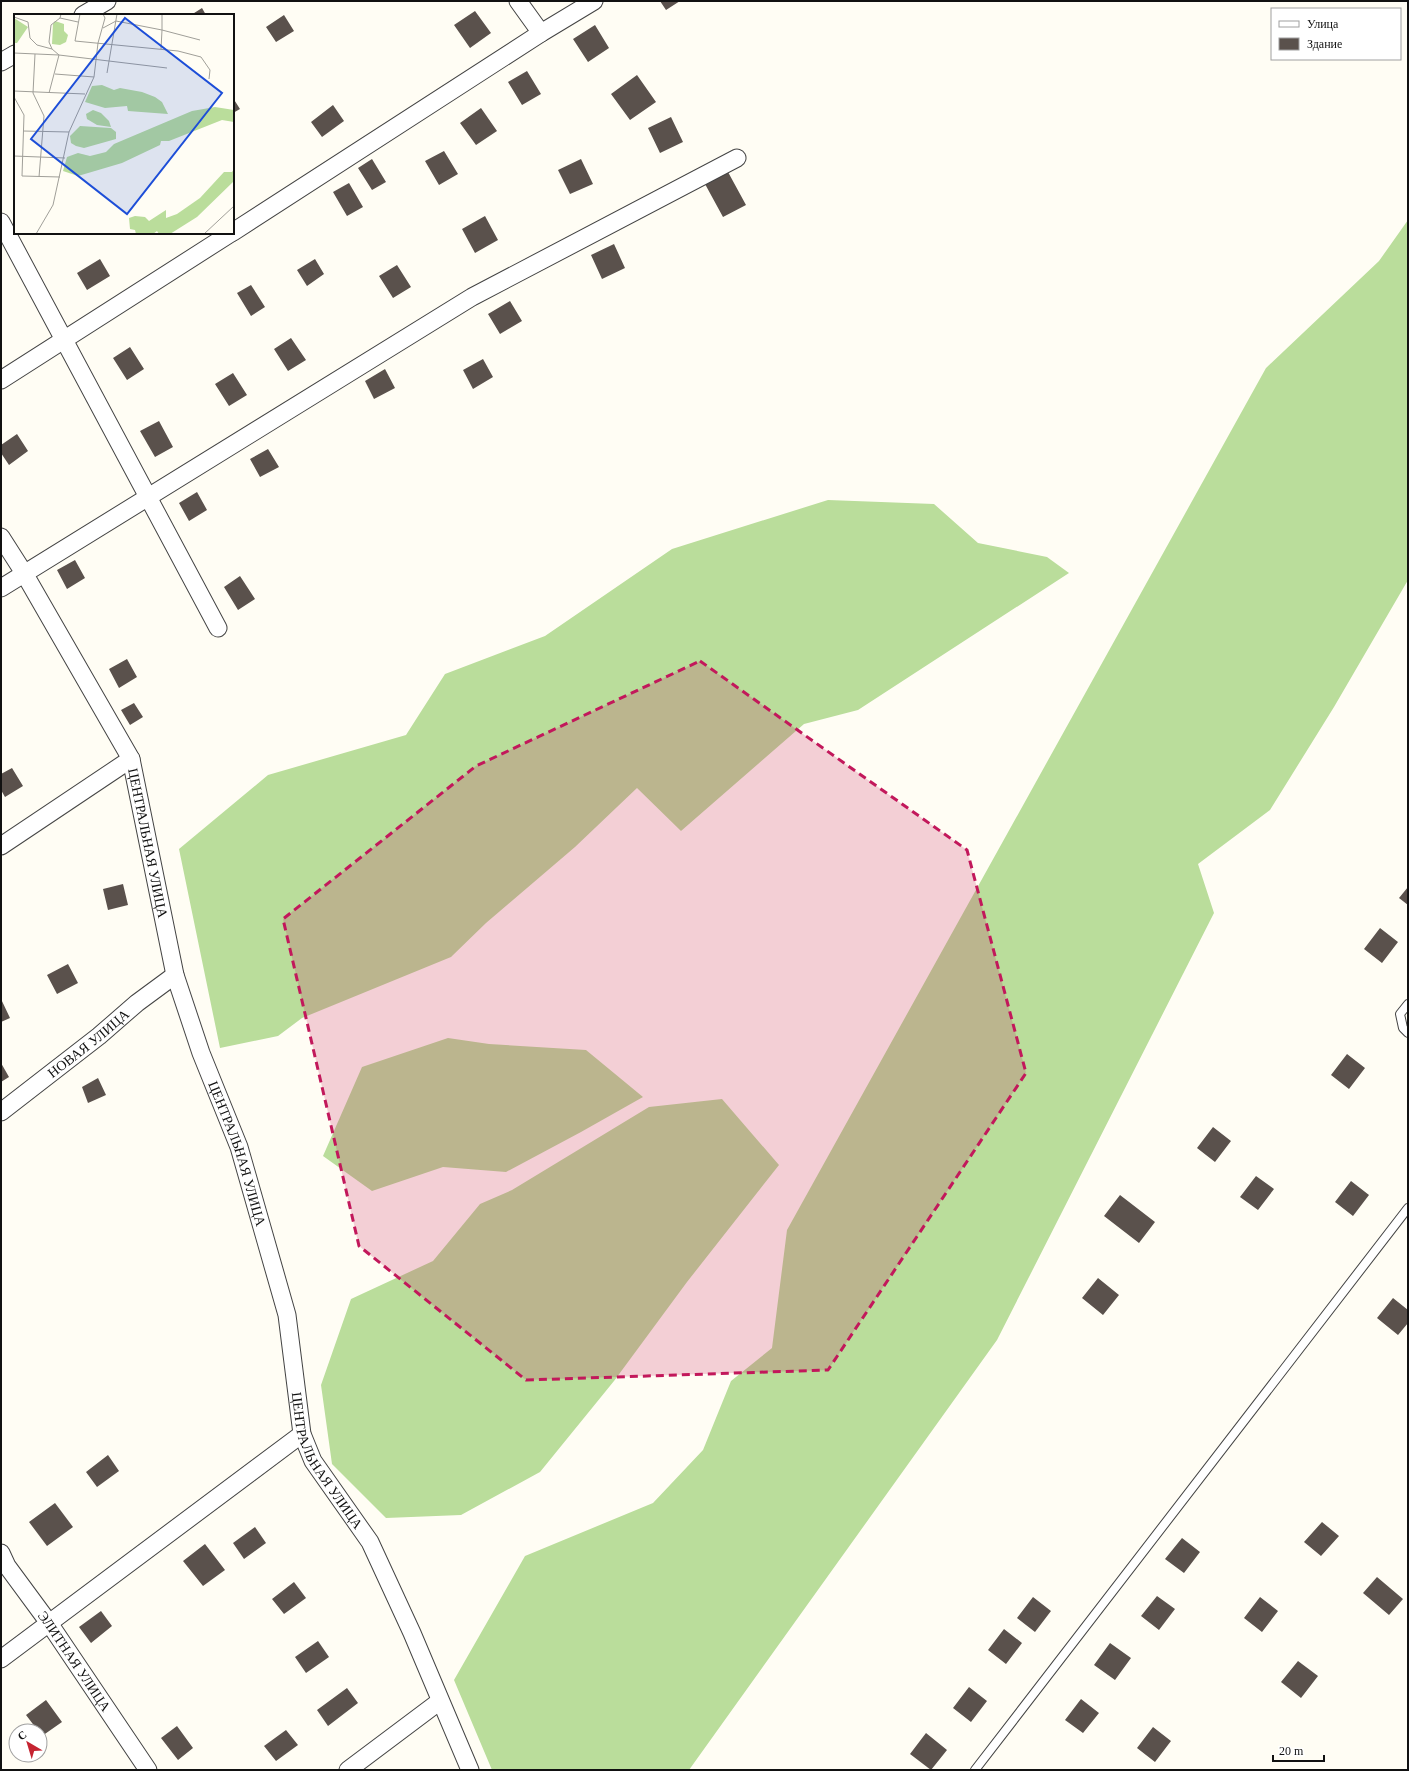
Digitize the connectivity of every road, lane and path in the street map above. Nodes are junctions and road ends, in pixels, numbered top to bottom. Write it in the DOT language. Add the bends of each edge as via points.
graph roads {
  1 [pos="107,1"];
  2 [pos="518,1"];
  3 [pos="594,1"];
  4 [pos="85,14"];
  5 [pos="541,33"];
  6 [pos="14,55"];
  7 [pos="1,62"];
  8 [pos="737,158"];
  9 [pos="1,222"];
  10 [pos="234,231"];
  11 [pos="229,234"];
  12 [pos="64,341"];
  13 [pos="1,380"];
  14 [pos="149,496"];
  15 [pos="1,537"];
  16 [pos="24,573"];
  17 [pos="1,588"];
  18 [pos="218,628"];
  19 [pos="131,759"];
  20 [pos="1,846"];
  21 [pos="175,976"];
  22 [pos="1408,1004"];
  23 [pos="1408,1033"];
  24 [pos="1,1112"];
  25 [pos="1408,1208"];
  26 [pos="302,1434"];
  27 [pos="1,1553"];
  28 [pos="49,1623"];
  29 [pos="1,1659"];
  30 [pos="440,1702"];
  31 [pos="148,1770"];
  32 [pos="348,1770"];
  33 [pos="470,1770"];
  34 [pos="976,1770"];
  1 -- 4 [label="street"];
  2 -- 5 [label="street"];
  3 -- 5 [label="street"];
  5 -- 10 [label="street"];
  6 -- 7 [label="street"];
  8 -- 14 [label="street" via="472,297"];
  9 -- 12 [label="street"];
  11 -- 12 [label="street"];
  12 -- 13 [label="street"];
  12 -- 14 [label="street"];
  14 -- 16 [label="street"];
  14 -- 18 [label="street"];
  15 -- 16 [label="street, ЦЕНТРАЛЬНАЯ УЛИЦА"];
  16 -- 17 [label="street"];
  16 -- 19 [label="street, ЦЕНТРАЛЬНАЯ УЛИЦА"];
  19 -- 20 [label="street"];
  19 -- 21 [label="street, ЦЕНТРАЛЬНАЯ УЛИЦА"];
  21 -- 24 [label="street, НОВАЯ УЛИЦА" via="137,1002 100,1036"];
  21 -- 26 [label="street, ЦЕНТРАЛЬНАЯ УЛИЦА" via="201,1053 239,1147 288,1315"];
  22 -- 23 [label="lane" via="1400,1014 1403,1028"];
  25 -- 34 [label="lane"];
  26 -- 28 [label="street"];
  26 -- 30 [label="street, ЦЕНТРАЛЬНАЯ УЛИЦА" via="313,1461 370,1542 412,1633"];
  27 -- 28 [label="street, ЭЛИТНАЯ УЛИЦА" via="7,1566"];
  28 -- 29 [label="street"];
  28 -- 31 [label="street, ЭЛИТНАЯ УЛИЦА"];
  30 -- 32 [label="street"];
  30 -- 33 [label="street, ЦЕНТРАЛЬНАЯ УЛИЦА"];
}
